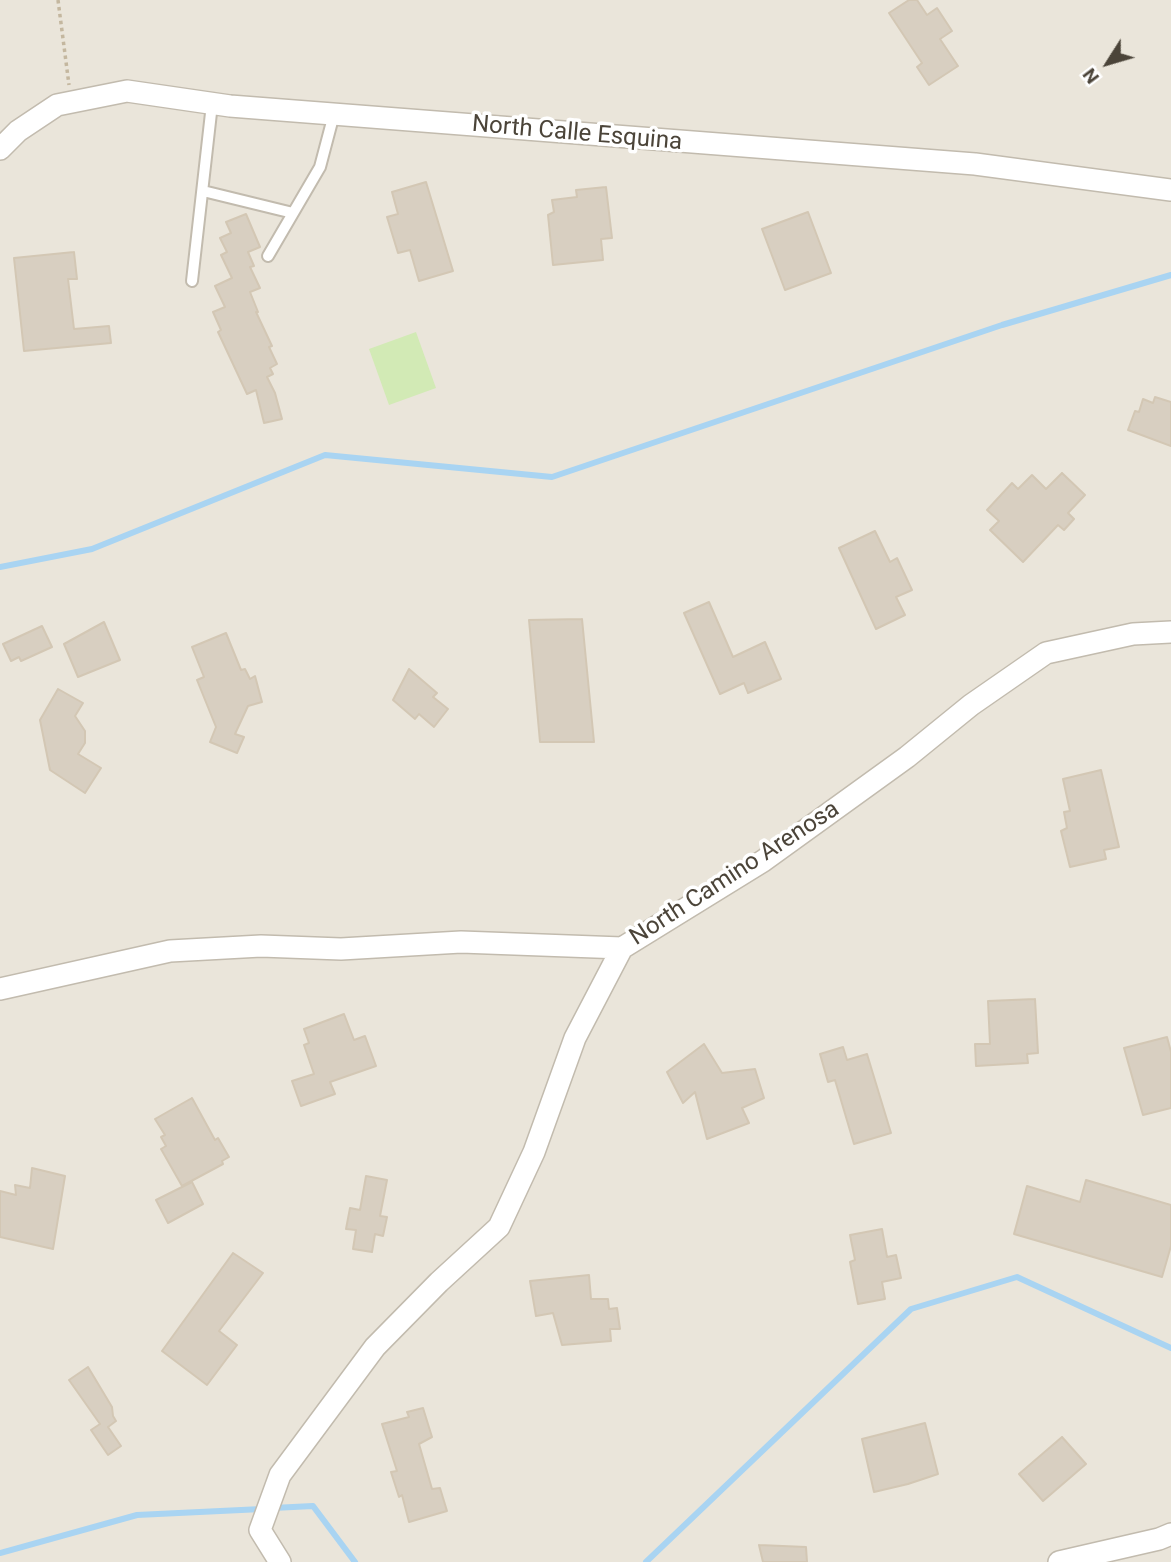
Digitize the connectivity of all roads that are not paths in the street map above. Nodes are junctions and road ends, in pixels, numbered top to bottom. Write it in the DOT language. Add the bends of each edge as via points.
graph roads {
  1 [pos="212,104"];
  2 [pos="334,114"];
  3 [pos="0,149"];
  4 [pos="1171,190"];
  5 [pos="203,191"];
  6 [pos="293,213"];
  7 [pos="268,256"];
  8 [pos="192,281"];
  9 [pos="1171,632"];
  10 [pos="622,948"];
  11 [pos="0,989"];
  12 [pos="1171,1534"];
  13 [pos="279,1562"];
  14 [pos="1059,1562"];
  1 -- 2 [label="street, North Calle Esquina"];
  1 -- 3 [label="street, North Calle Esquina" via="127,91 57,105"];
  1 -- 5 [label="lane"];
  2 -- 4 [label="street, North Calle Esquina" via="975,164"];
  2 -- 6 [label="lane" via="320,167"];
  5 -- 6 [label="lane"];
  5 -- 8 [label="lane"];
  6 -- 7 [label="lane"];
  9 -- 10 [label="street, North Camino Arenosa" via="1133,634 1046,653 763,861"];
  10 -- 11 [label="street, North Camino Arenosa" via="461,942 341,949 261,946 183,950"];
  10 -- 13 [label="street" via="575,1038 534,1152 499,1227 375,1347 280,1475 260,1530"];
  12 -- 14 [label="street"];
}
